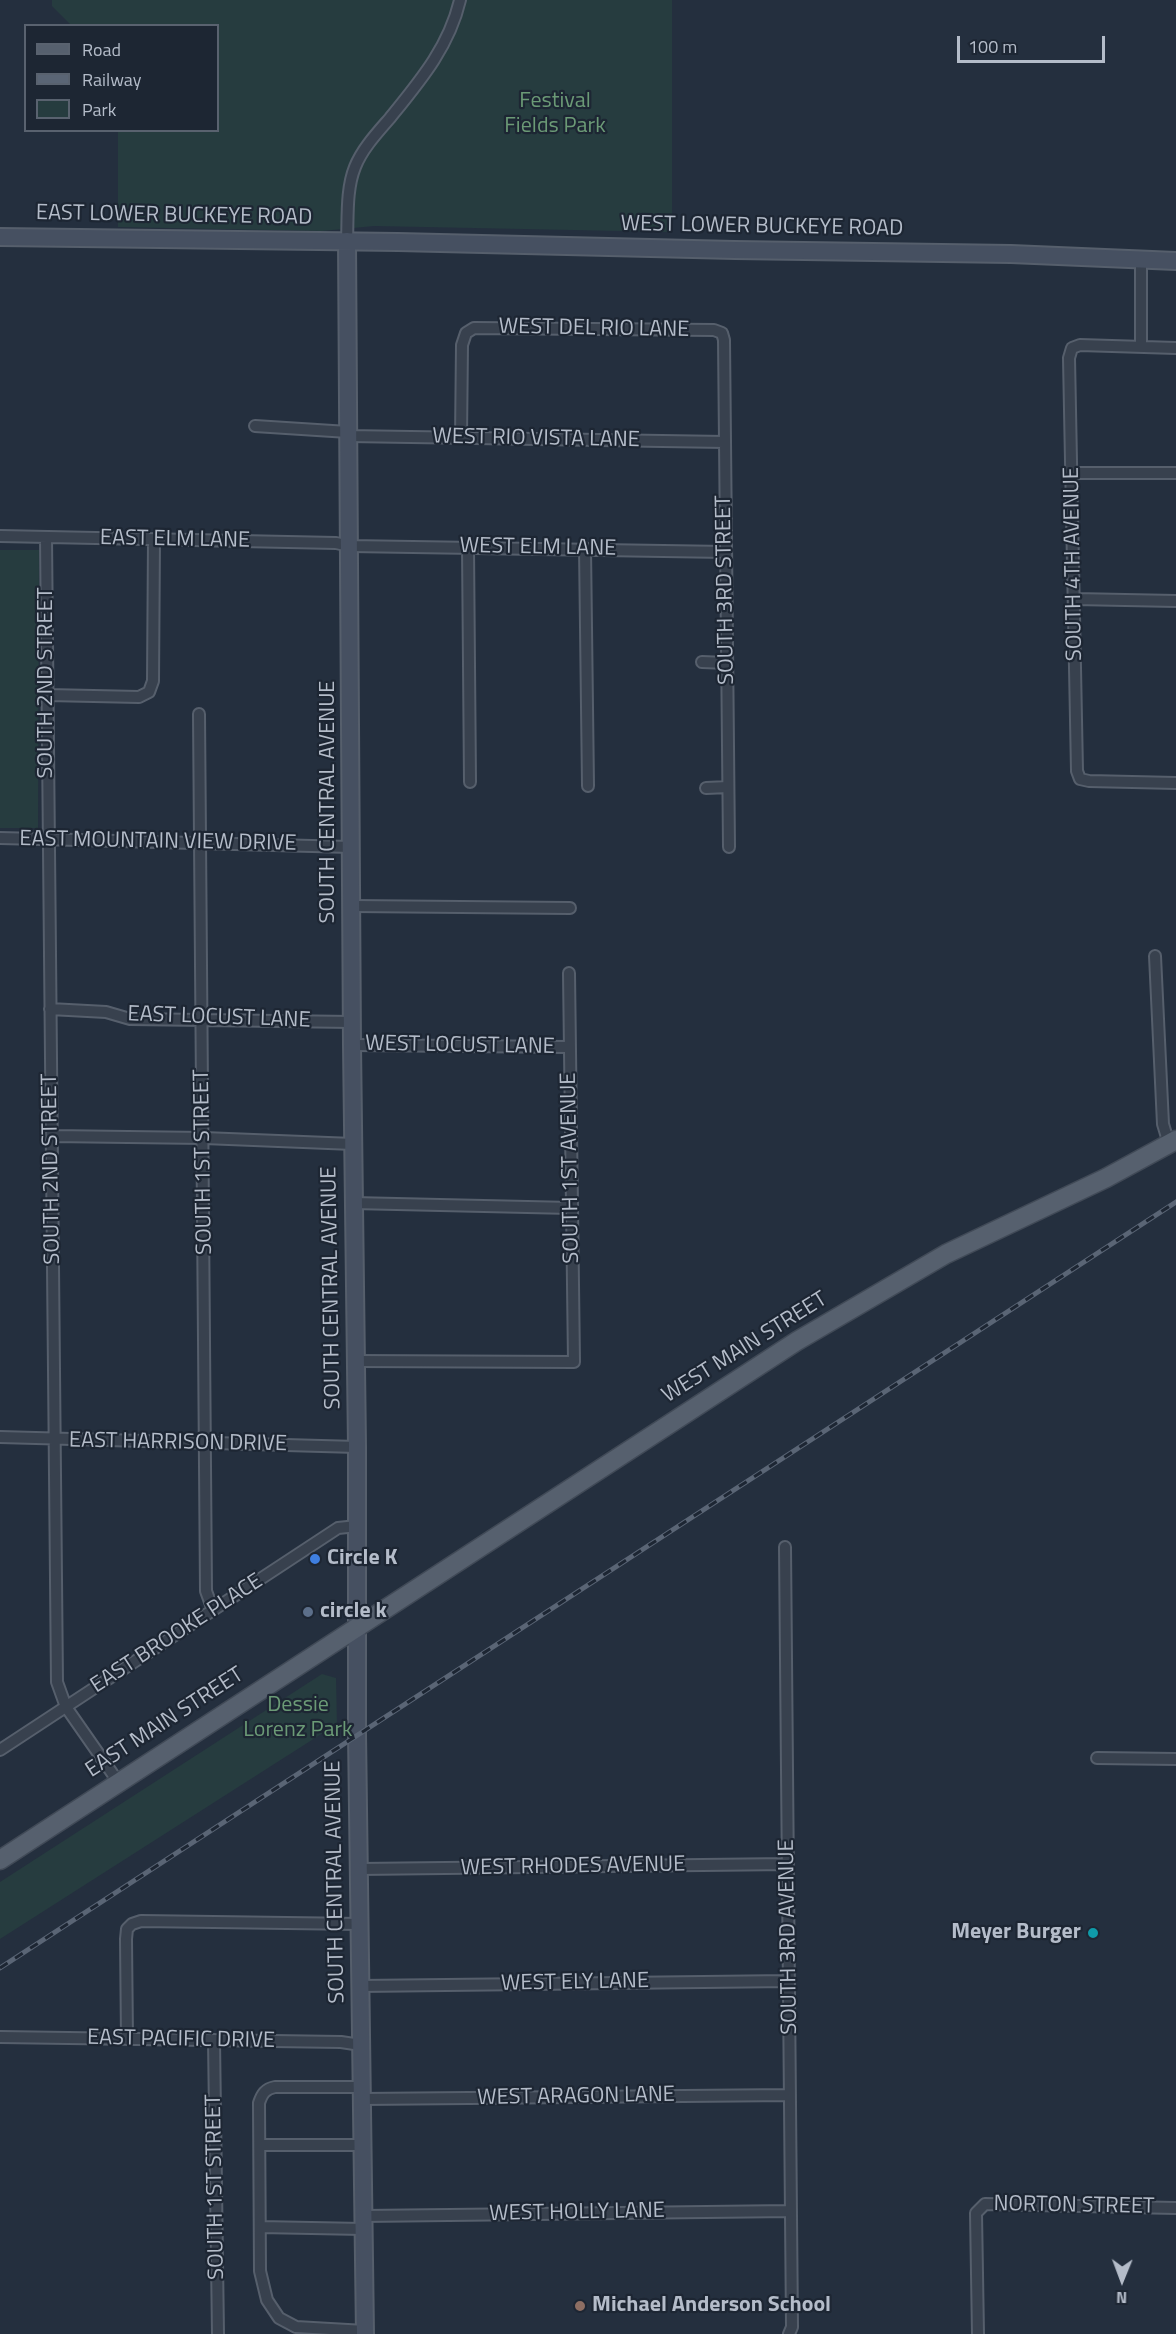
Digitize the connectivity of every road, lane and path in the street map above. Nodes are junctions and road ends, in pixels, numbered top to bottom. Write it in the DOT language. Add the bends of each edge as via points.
graph roads {
  1 [pos="460,0"];
  2 [pos="0,237"];
  3 [pos="347,241"];
  4 [pos="1141,260"];
  5 [pos="1176,261"];
  6 [pos="722,333"];
  7 [pos="1141,346"];
  8 [pos="1176,348"];
  9 [pos="255,426"];
  10 [pos="348,434"];
  11 [pos="461,438"];
  12 [pos="725,442"];
  13 [pos="1072,473"];
  14 [pos="1176,473"];
  15 [pos="0,536"];
  16 [pos="45,537"];
  17 [pos="154,540"];
  18 [pos="350,546"];
  19 [pos="468,547"];
  20 [pos="585,548"];
  21 [pos="726,552"];
  22 [pos="1075,599"];
  23 [pos="1176,601"];
  24 [pos="702,662"];
  25 [pos="727,663"];
  26 [pos="48,694"];
  27 [pos="199,714"];
  28 [pos="470,782"];
  29 [pos="1176,783"];
  30 [pos="588,786"];
  31 [pos="728,787"];
  32 [pos="706,788"];
  33 [pos="0,838"];
  34 [pos="48,839"];
  35 [pos="199,843"];
  36 [pos="351,847"];
  37 [pos="729,847"];
  38 [pos="352,906"];
  39 [pos="570,908"];
  40 [pos="1155,956"];
  41 [pos="568,973"];
  42 [pos="50,1009"];
  43 [pos="202,1020"];
  44 [pos="352,1022"];
  45 [pos="352,1045"];
  46 [pos="568,1047"];
  47 [pos="52,1136"];
  48 [pos="204,1138"];
  49 [pos="1173,1142"];
  50 [pos="353,1144"];
  51 [pos="353,1203"];
  52 [pos="571,1208"];
  53 [pos="355,1361"];
  54 [pos="0,1437"];
  55 [pos="56,1440"];
  56 [pos="206,1443"];
  57 [pos="357,1447"];
  58 [pos="357,1526"];
  59 [pos="785,1547"];
  60 [pos="213,1610"];
  61 [pos="357,1627"];
  62 [pos="66,1707"];
  63 [pos="0,1750"];
  64 [pos="1097,1758"];
  65 [pos="1176,1759"];
  66 [pos="119,1783"];
  67 [pos="0,1860"];
  68 [pos="788,1864"];
  69 [pos="359,1869"];
  70 [pos="360,1924"];
  71 [pos="789,1981"];
  72 [pos="360,1986"];
  73 [pos="0,2037"];
  74 [pos="127,2039"];
  75 [pos="214,2040"];
  76 [pos="361,2044"];
  77 [pos="362,2093"];
  78 [pos="790,2095"];
  79 [pos="260,2145"];
  80 [pos="362,2145"];
  81 [pos="1176,2208"];
  82 [pos="791,2211"];
  83 [pos="363,2222"];
  84 [pos="260,2227"];
  85 [pos="793,2332"];
  86 [pos="364,2333"];
  87 [pos="218,2334"];
  88 [pos="978,2334"];
  1 -- 3 [label="street" via="437,58 369,143 355,168"];
  2 -- 3 [label="street, EAST LOWER BUCKEYE ROAD"];
  3 -- 4 [label="street, WEST LOWER BUCKEYE ROAD"];
  3 -- 10 [label="street, SOUTH CENTRAL AVENUE"];
  4 -- 5 [label="street, WEST LOWER BUCKEYE ROAD"];
  4 -- 7 [label="street"];
  6 -- 11 [label="street, WEST DEL RIO LANE" via="474,328 466,333 462,345"];
  6 -- 12 [label="street, SOUTH 3RD STREET"];
  7 -- 8 [label="street"];
  7 -- 13 [label="street, SOUTH 4TH AVENUE" via="1072,348"];
  9 -- 10 [label="street, WEST RIO VISTA LANE"];
  10 -- 11 [label="street, WEST RIO VISTA LANE"];
  10 -- 18 [label="street, SOUTH CENTRAL AVENUE"];
  11 -- 12 [label="street, WEST RIO VISTA LANE"];
  12 -- 21 [label="street, SOUTH 3RD STREET"];
  13 -- 14 [label="street"];
  13 -- 22 [label="street, SOUTH 4TH AVENUE"];
  15 -- 16 [label="street, EAST ELM LANE"];
  16 -- 17 [label="street, EAST ELM LANE"];
  16 -- 26 [label="street, SOUTH 2ND STREET"];
  17 -- 18 [label="street, EAST ELM LANE"];
  17 -- 26 [label="street" via="153,681 149,692 139,697"];
  18 -- 19 [label="street, WEST ELM LANE"];
  18 -- 36 [label="street, SOUTH CENTRAL AVENUE"];
  19 -- 20 [label="street, WEST ELM LANE"];
  19 -- 28 [label="street"];
  20 -- 21 [label="street, WEST ELM LANE"];
  20 -- 30 [label="street"];
  21 -- 25 [label="street, SOUTH 3RD STREET"];
  22 -- 23 [label="street"];
  22 -- 29 [label="street, SOUTH 4TH AVENUE" via="1080,779"];
  24 -- 25 [label="street"];
  25 -- 31 [label="street, SOUTH 3RD STREET"];
  26 -- 34 [label="street, SOUTH 2ND STREET"];
  27 -- 35 [label="street, SOUTH 1ST STREET"];
  31 -- 32 [label="street"];
  31 -- 37 [label="street, SOUTH 3RD STREET"];
  33 -- 34 [label="street, EAST MOUNTAIN VIEW DRIVE"];
  34 -- 35 [label="street, EAST MOUNTAIN VIEW DRIVE"];
  34 -- 42 [label="street, SOUTH 2ND STREET"];
  35 -- 36 [label="street, EAST MOUNTAIN VIEW DRIVE"];
  35 -- 43 [label="street, SOUTH 1ST STREET"];
  36 -- 38 [label="street, SOUTH CENTRAL AVENUE"];
  38 -- 39 [label="street"];
  38 -- 44 [label="street, SOUTH CENTRAL AVENUE"];
  40 -- 49 [label="street" via="1163,1124"];
  41 -- 46 [label="street, SOUTH 1ST AVENUE"];
  42 -- 43 [label="street, EAST LOCUST LANE" via="106,1011 130,1019"];
  42 -- 47 [label="street, SOUTH 2ND STREET"];
  43 -- 44 [label="street, EAST LOCUST LANE"];
  43 -- 48 [label="street, SOUTH 1ST STREET"];
  44 -- 45 [label="street, SOUTH CENTRAL AVENUE"];
  45 -- 46 [label="street, WEST LOCUST LANE"];
  45 -- 50 [label="street, SOUTH CENTRAL AVENUE"];
  46 -- 52 [label="street, SOUTH 1ST AVENUE"];
  47 -- 48 [label="street"];
  47 -- 55 [label="street, SOUTH 2ND STREET"];
  48 -- 50 [label="street"];
  48 -- 56 [label="street, SOUTH 1ST STREET"];
  49 -- 61 [label="main road, WEST MAIN STREET" via="946,1254 861,1302"];
  50 -- 51 [label="street, SOUTH CENTRAL AVENUE"];
  51 -- 52 [label="street"];
  51 -- 53 [label="street, SOUTH CENTRAL AVENUE"];
  52 -- 53 [label="street, SOUTH 1ST AVENUE" via="574,1362"];
  53 -- 57 [label="street, SOUTH CENTRAL AVENUE"];
  54 -- 55 [label="street, EAST HARRISON DRIVE"];
  55 -- 56 [label="street, EAST HARRISON DRIVE"];
  55 -- 62 [label="street, SOUTH 2ND STREET" via="57,1682"];
  56 -- 57 [label="street, EAST HARRISON DRIVE"];
  56 -- 60 [label="street, SOUTH 1ST STREET" via="207,1591"];
  57 -- 58 [label="street, SOUTH CENTRAL AVENUE"];
  58 -- 60 [label="street, EAST BROOKE PLACE" via="338,1528"];
  58 -- 61 [label="street, SOUTH CENTRAL AVENUE"];
  59 -- 68 [label="street, SOUTH 3RD AVENUE"];
  60 -- 62 [label="street, EAST BROOKE PLACE"];
  61 -- 66 [label="main road, EAST MAIN STREET"];
  61 -- 69 [label="street, SOUTH CENTRAL AVENUE"];
  62 -- 63 [label="street, EAST BROOKE PLACE"];
  62 -- 66 [label="street, SOUTH 2ND STREET"];
  64 -- 65 [label="street"];
  66 -- 67 [label="main road, EAST MAIN STREET"];
  68 -- 69 [label="street, WEST RHODES AVENUE"];
  68 -- 71 [label="street, SOUTH 3RD AVENUE"];
  69 -- 70 [label="street, SOUTH CENTRAL AVENUE"];
  70 -- 72 [label="street, SOUTH CENTRAL AVENUE"];
  70 -- 74 [label="street" via="132,1924 127,1929"];
  71 -- 72 [label="street, WEST ELY LANE"];
  71 -- 78 [label="street, SOUTH 3RD AVENUE"];
  72 -- 76 [label="street, SOUTH CENTRAL AVENUE"];
  73 -- 74 [label="street, EAST PACIFIC DRIVE"];
  74 -- 75 [label="street, EAST PACIFIC DRIVE"];
  75 -- 76 [label="street, EAST PACIFIC DRIVE"];
  75 -- 87 [label="street, SOUTH 1ST STREET"];
  76 -- 77 [label="street, SOUTH CENTRAL AVENUE"];
  77 -- 78 [label="street, WEST ARAGON LANE"];
  77 -- 79 [label="street, WEST ARAGON LANE" via="269,2088 259,2103"];
  77 -- 80 [label="street, SOUTH CENTRAL AVENUE"];
  78 -- 82 [label="street, SOUTH 3RD AVENUE"];
  79 -- 80 [label="street"];
  79 -- 84 [label="street"];
  80 -- 83 [label="street, SOUTH CENTRAL AVENUE"];
  81 -- 88 [label="street, NORTON STREET" via="985,2204 976,2213"];
  82 -- 83 [label="street, WEST HOLLY LANE"];
  82 -- 85 [label="street, SOUTH 3RD AVENUE"];
  83 -- 84 [label="street, WEST HOLLY LANE"];
  83 -- 86 [label="street, SOUTH CENTRAL AVENUE"];
  84 -- 86 [label="street" via="261,2279 267,2300 279,2318 305,2329"];
}
